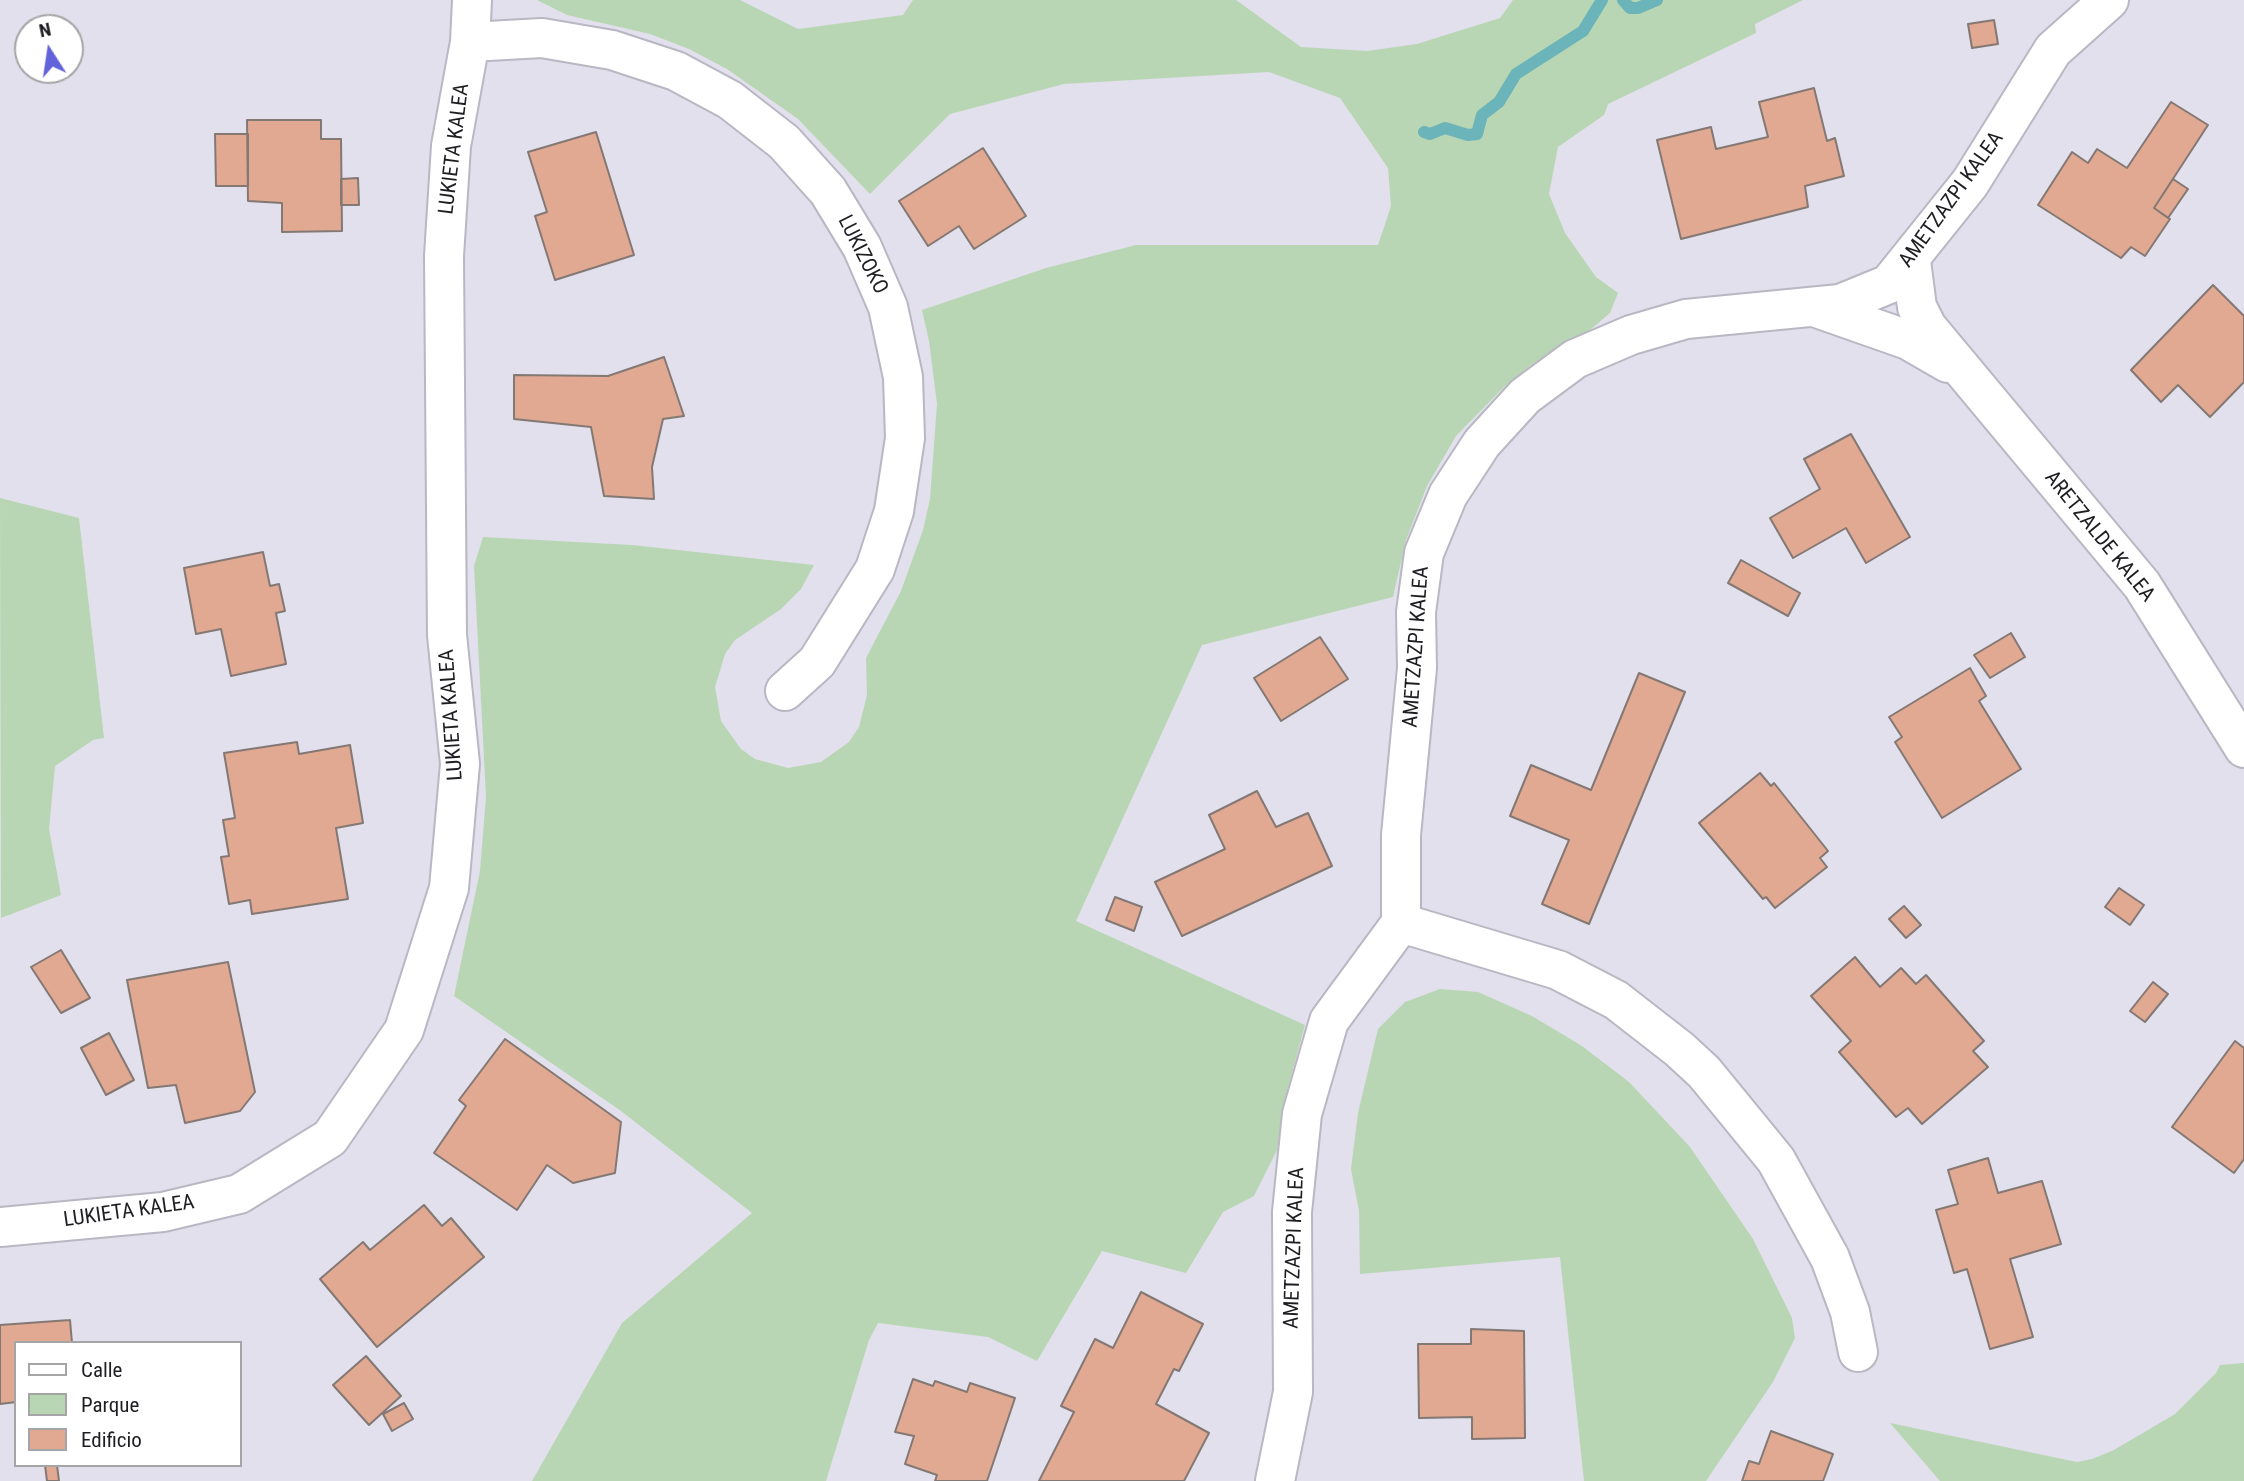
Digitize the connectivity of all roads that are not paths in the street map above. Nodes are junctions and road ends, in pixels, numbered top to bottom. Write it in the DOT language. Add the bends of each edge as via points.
graph roads {
  1 [pos="472,0"];
  2 [pos="2109,0"];
  3 [pos="470,42"];
  4 [pos="1911,261"];
  5 [pos="1814,307"];
  6 [pos="1962,371"];
  7 [pos="785,691"];
  8 [pos="2244,748"];
  9 [pos="1401,923"];
  10 [pos="0,1227"];
  11 [pos="1858,1352"];
  12 [pos="1275,1481"];
  1 -- 3 [label="street, LUKIETA KALEA"];
  2 -- 4 [label="street, AMETZAZPI KALEA" via="2053,50 1970,183"];
  3 -- 7 [label="street, LUKIZOKO" via="542,38 611,50 676,71 730,100 784,142 828,191 862,247 888,307 904,377 905,438 894,511 875,569 817,662"];
  3 -- 10 [label="street, LUKIETA KALEA" via="451,146 444,256 447,635 460,764 449,888 404,1030 330,1138 239,1194 163,1212"];
  4 -- 5 [label="street, AMETZAZPI KALEA" via="1889,284 1840,304"];
  4 -- 6 [label="street, ARETZALDE KALEA" via="1917,307"];
  5 -- 6 [label="street, ARETZALDE KALEA" via="1908,340"];
  5 -- 9 [label="street, AMETZAZPI KALEA" via="1686,319 1631,335 1575,359 1525,396 1482,443 1448,495 1424,553 1401,835"];
  6 -- 8 [label="street, ARETZALDE KALEA" via="2142,584"];
  9 -- 11 [label="street" via="1558,970 1616,1000 1704,1072 1776,1160 1830,1258 1850,1312"];
  9 -- 12 [label="street, AMETZAZPI KALEA" via="1329,1021 1302,1114 1292,1212 1293,1392"];
}
